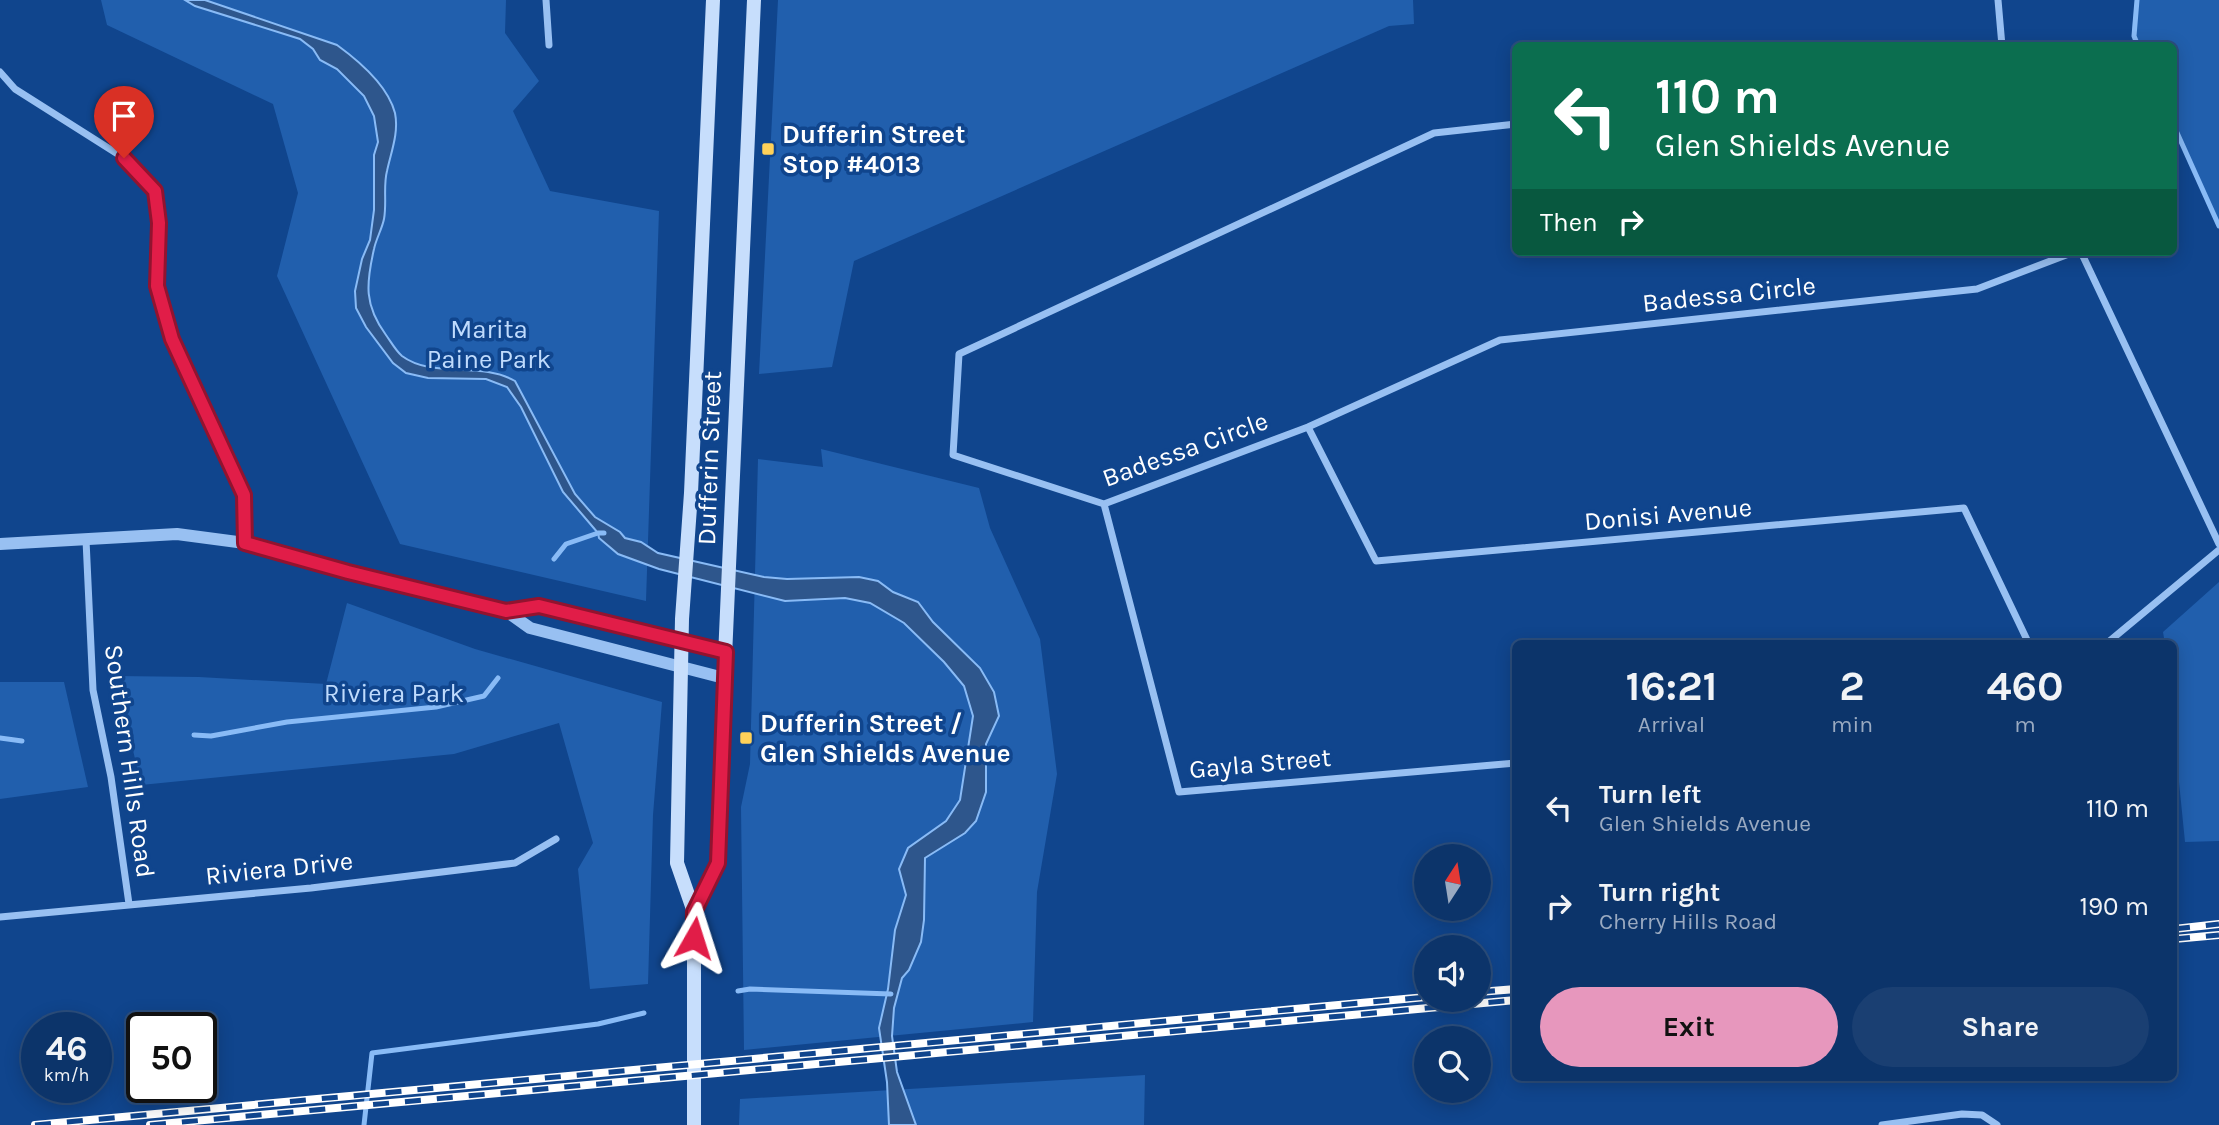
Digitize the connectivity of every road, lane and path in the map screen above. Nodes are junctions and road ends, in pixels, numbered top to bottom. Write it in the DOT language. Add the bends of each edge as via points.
graph roads {
  1 [pos="546,0"];
  2 [pos="713,0"];
  3 [pos="754,0"];
  4 [pos="1998,0"];
  5 [pos="2002,42"];
  6 [pos="549,45"];
  7 [pos="0,72"];
  8 [pos="1512,124"];
  9 [pos="2064,256"];
  10 [pos="2083,256"];
  11 [pos="1308,427"];
  12 [pos="1104,504"];
  13 [pos="86,540"];
  14 [pos="245,543"];
  15 [pos="0,544"];
  16 [pos="2219,544"];
  17 [pos="2219,550"];
  18 [pos="506,611"];
  19 [pos="2027,640"];
  20 [pos="2111,640"];
  21 [pos="682,641"];
  22 [pos="726,652"];
  23 [pos="681,667"];
  24 [pos="724,678"];
  25 [pos="1512,763"];
  26 [pos="556,839"];
  27 [pos="129,904"];
  28 [pos="694,912"];
  29 [pos="0,916"];
  30 [pos="694,1125"];
  31 [pos="1882,1125"];
  32 [pos="1997,1125"];
  1 -- 6 [label="street"];
  2 -- 21 [label="main road, Dufferin Street"];
  3 -- 22 [label="main road, Dufferin Street"];
  4 -- 5 [label="street"];
  7 -- 14 [label="street" via="15,89 124,158 155,191 157,286 172,339 244,495"];
  8 -- 12 [label="street, Badessa Circle" via="1434,133 960,354 953,455"];
  9 -- 11 [label="street, Badessa Circle" via="1977,289 1500,340"];
  10 -- 16 [label="street"];
  11 -- 12 [label="street, Badessa Circle"];
  11 -- 19 [label="street, Donisi Avenue" via="1376,561 1964,509"];
  12 -- 25 [label="street, Gayla Street" via="1179,792"];
  13 -- 14 [label="street" via="177,534"];
  13 -- 15 [label="street"];
  13 -- 27 [label="street, Southern Hills Road" via="93,690"];
  14 -- 18 [label="street"];
  17 -- 20 [label="street"];
  18 -- 21 [label="street" via="539,606"];
  18 -- 23 [label="street" via="530,628"];
  21 -- 22 [label="street"];
  21 -- 23 [label="main road, Dufferin Street"];
  22 -- 24 [label="main road, Dufferin Street"];
  23 -- 24 [label="street"];
  23 -- 28 [label="main road, Dufferin Street" via="677,863"];
  24 -- 28 [label="main road, Dufferin Street" via="718,863"];
  26 -- 27 [label="street, Riviera Drive" via="515,863"];
  27 -- 29 [label="street, Riviera Drive"];
  28 -- 30 [label="main road, Dufferin Street"];
  31 -- 32 [label="street" via="1962,1114 1982,1115"];
}
